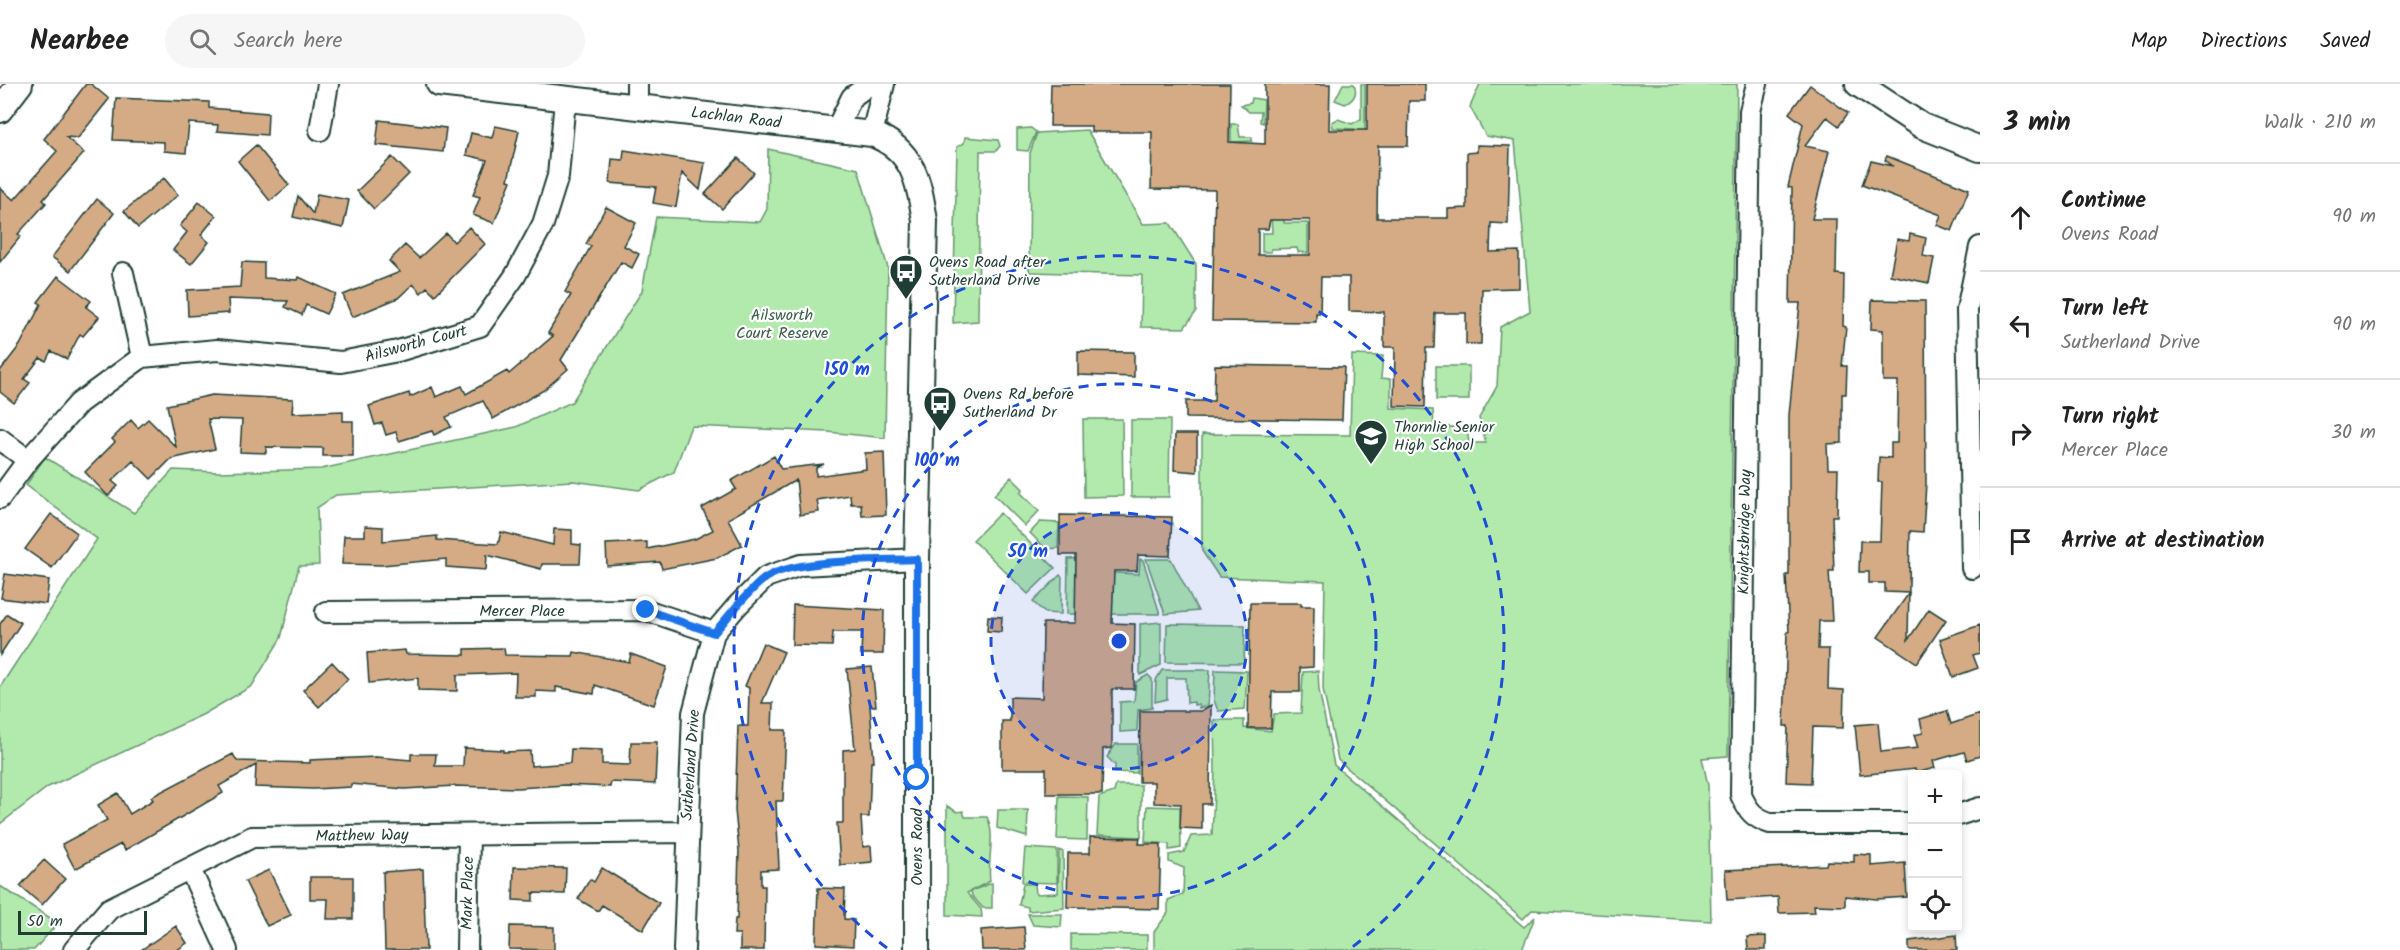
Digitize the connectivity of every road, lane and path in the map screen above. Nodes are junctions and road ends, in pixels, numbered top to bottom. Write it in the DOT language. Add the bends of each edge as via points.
graph roads {
  1 [pos="328,84"];
  2 [pos="439,84"];
  3 [pos="870,84"];
  4 [pos="884,84"];
  5 [pos="1757,84"];
  6 [pos="1858,84"];
  7 [pos="18,86"];
  8 [pos="637,95"];
  9 [pos="565,100"];
  10 [pos="0,110"];
  11 [pos="320,130"];
  12 [pos="836,130"];
  13 [pos="872,134"];
  14 [pos="1980,149"];
  15 [pos="1980,247"];
  16 [pos="123,273"];
  17 [pos="142,357"];
  18 [pos="0,439"];
  19 [pos="28,460"];
  20 [pos="0,498"];
  21 [pos="917,559"];
  22 [pos="1972,568"];
  23 [pos="326,612"];
  24 [pos="714,633"];
  25 [pos="1980,808"];
  26 [pos="1962,814"];
  27 [pos="1908,823"];
  28 [pos="687,832"];
  29 [pos="469,835"];
  30 [pos="190,869"];
  31 [pos="74,950"];
  32 [pos="227,950"];
  33 [pos="467,950"];
  34 [pos="684,950"];
  35 [pos="916,950"];
  1 -- 11 [label="street"];
  2 -- 9 [label="street, Lachlan Road"];
  3 -- 12 [label="street" via="852,97"];
  4 -- 13 [label="street"];
  5 -- 27 [label="street, Knightsbridge Way" via="1750,111 1742,795 1756,819 1770,823"];
  6 -- 14 [label="street" via="1922,126"];
  7 -- 10 [label="street"];
  8 -- 9 [label="street, Lachlan Road"];
  8 -- 12 [label="street, Lachlan Road"];
  9 -- 17 [label="street, Ailsworth Court" via="558,176 543,224 515,276 480,326 398,351 341,362 218,350"];
  12 -- 13 [label="street, Lachlan Road"];
  13 -- 21 [label="street, Ovens Road" via="889,140 907,159 920,186 925,221"];
  15 -- 22 [label="street" via="1967,310"];
  16 -- 17 [label="street"];
  17 -- 19 [label="street" via="79,403"];
  18 -- 19 [label="street"];
  19 -- 20 [label="street"];
  21 -- 24 [label="street, Sutherland Drive" via="801,565 765,578"];
  21 -- 35 [label="street, Ovens Road"];
  23 -- 24 [label="street, Mercer Place" via="646,610"];
  24 -- 28 [label="street, Sutherland Drive" via="693,713"];
  25 -- 26 [label="street"];
  28 -- 29 [label="street, Matthew Way"];
  28 -- 34 [label="street, Sutherland Drive"];
  29 -- 30 [label="street, Matthew Way" via="252,837"];
  29 -- 33 [label="street, Mark Place"];
  30 -- 31 [label="street, Matthew Way" via="109,909"];
  30 -- 32 [label="street"];
}
